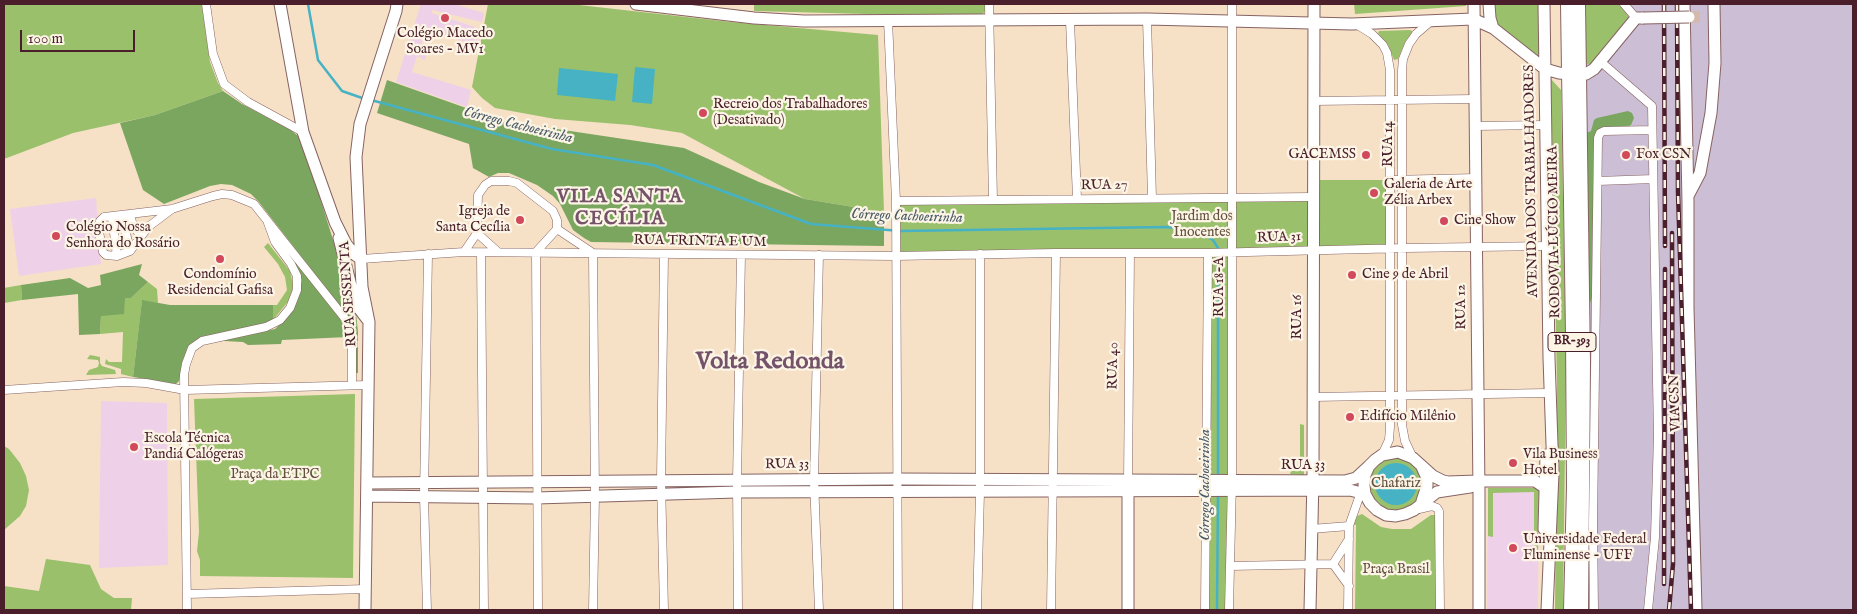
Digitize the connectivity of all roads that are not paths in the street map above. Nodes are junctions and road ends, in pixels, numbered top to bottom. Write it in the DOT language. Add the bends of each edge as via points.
graph roads {
  1 [pos="206,4"];
  2 [pos="280,4"];
  3 [pos="636,4"];
  4 [pos="989,4"];
  5 [pos="1232,4"];
  6 [pos="1314,4"];
  7 [pos="1474,4"];
  8 [pos="1489,4"];
  9 [pos="1544,4"];
  10 [pos="1567,4"];
  11 [pos="1579,4"];
  12 [pos="1624,4"];
  13 [pos="1684,4"];
  14 [pos="1714,4"];
  15 [pos="398,6"];
  16 [pos="1689,17"];
  17 [pos="1640,18"];
  18 [pos="1147,19"];
  19 [pos="1432,19"];
  20 [pos="1473,19"];
  21 [pos="888,20"];
  22 [pos="1070,20"];
  23 [pos="989,21"];
  24 [pos="1231,22"];
  25 [pos="1314,24"];
  26 [pos="1356,24"];
  27 [pos="1493,28"];
  28 [pos="1602,62"];
  29 [pos="1545,69"];
  30 [pos="1390,70"];
  31 [pos="1402,70"];
  32 [pos="1574,75"];
  33 [pos="1475,99"];
  34 [pos="1402,100"];
  35 [pos="1313,101"];
  36 [pos="1390,101"];
  37 [pos="1546,125"];
  38 [pos="1475,126"];
  39 [pos="1652,130"];
  40 [pos="303,132"];
  41 [pos="1476,178"];
  42 [pos="1653,179"];
  43 [pos="1390,180"];
  44 [pos="1402,180"];
  45 [pos="1598,180"];
  46 [pos="1688,196"];
  47 [pos="1313,197"];
  48 [pos="1152,198"];
  49 [pos="1232,198"];
  50 [pos="1077,199"];
  51 [pos="993,200"];
  52 [pos="896,201"];
  53 [pos="172,209"];
  54 [pos="126,215"];
  55 [pos="112,217"];
  56 [pos="267,217"];
  57 [pos="335,222"];
  58 [pos="557,229"];
  59 [pos="477,232"];
  60 [pos="141,236"];
  61 [pos="1548,246"];
  62 [pos="1476,247"];
  63 [pos="1390,248"];
  64 [pos="1402,248"];
  65 [pos="1313,250"];
  66 [pos="130,251"];
  67 [pos="464,252"];
  68 [pos="481,252"];
  69 [pos="498,252"];
  70 [pos="536,252"];
  71 [pos="1230,252"];
  72 [pos="593,253"];
  73 [pos="1056,253"];
  74 [pos="1130,253"];
  75 [pos="1209,253"];
  76 [pos="428,254"];
  77 [pos="664,254"];
  78 [pos="980,254"];
  79 [pos="741,255"];
  80 [pos="819,255"];
  81 [pos="117,256"];
  82 [pos="896,256"];
  83 [pos="360,259"];
  84 [pos="369,322"];
  85 [pos="1549,358"];
  86 [pos="352,385"];
  87 [pos="368,385"];
  88 [pos="4,390"];
  89 [pos="185,390"];
  90 [pos="1547,392"];
  91 [pos="1478,394"];
  92 [pos="1390,395"];
  93 [pos="1402,395"];
  94 [pos="1313,398"];
  95 [pos="1382,455"];
  96 [pos="1416,460"];
  97 [pos="1369,466"];
  98 [pos="898,479"];
  99 [pos="980,479"];
  100 [pos="661,480"];
  101 [pos="814,480"];
  102 [pos="1054,480"];
  103 [pos="1478,480"];
  104 [pos="483,481"];
  105 [pos="594,481"];
  106 [pos="425,482"];
  107 [pos="537,482"];
  108 [pos="368,483"];
  109 [pos="1540,484"];
  110 [pos="1128,485"];
  111 [pos="737,486"];
  112 [pos="1208,486"];
  113 [pos="1231,486"];
  114 [pos="1312,486"];
  115 [pos="1363,490"];
  116 [pos="814,492"];
  117 [pos="897,492"];
  118 [pos="980,492"];
  119 [pos="1052,492"];
  120 [pos="661,494"];
  121 [pos="368,496"];
  122 [pos="424,496"];
  123 [pos="595,496"];
  124 [pos="482,497"];
  125 [pos="536,498"];
  126 [pos="1418,506"];
  127 [pos="1349,526"];
  128 [pos="1312,529"];
  129 [pos="1349,539"];
  130 [pos="1551,541"];
  131 [pos="1333,564"];
  132 [pos="1311,565"];
  133 [pos="1230,566"];
  134 [pos="1548,584"];
  135 [pos="1349,586"];
  136 [pos="366,588"];
  137 [pos="188,594"];
  138 [pos="187,610"];
  139 [pos="365,610"];
  140 [pos="427,610"];
  141 [pos="484,610"];
  142 [pos="538,610"];
  143 [pos="593,610"];
  144 [pos="664,610"];
  145 [pos="738,610"];
  146 [pos="819,610"];
  147 [pos="898,610"];
  148 [pos="977,610"];
  149 [pos="1051,610"];
  150 [pos="1128,610"];
  151 [pos="1205,610"];
  152 [pos="1229,610"];
  153 [pos="1310,610"];
  154 [pos="1348,610"];
  155 [pos="1440,610"];
  156 [pos="1479,610"];
  157 [pos="1548,610"];
  158 [pos="1570,610"];
  159 [pos="1582,610"];
  160 [pos="1594,610"];
  161 [pos="1648,610"];
  162 [pos="1696,610"];
  1 -- 40 [label="street" via="213,54 224,84 248,102"];
  2 -- 40 [label="street"];
  3 -- 21 [label="street" via="754,18"];
  4 -- 23 [label="street"];
  5 -- 24 [label="street, RUA 18-A"];
  6 -- 25 [label="street, RUA 16"];
  7 -- 20 [label="street, RUA 12"];
  8 -- 27 [label="street"];
  9 -- 29 [label="street, AVENIDA DOS TRABALHADORES"];
  10 -- 32 [label="main road, RODOVIA LÚCIO MEIRA / BR-393"];
  11 -- 32 [label="main road, RODOVIA LÚCIO MEIRA / BR-393"];
  12 -- 17 [label="street"];
  13 -- 46 [label="street, VIA CSN"];
  14 -- 46 [label="street" via="1709,17 1713,88 1702,162"];
  15 -- 83 [label="street, RUA SESSENTA" via="360,124 356,156"];
  16 -- 17 [label="street, bridge"];
  17 -- 28 [label="street"];
  18 -- 22 [label="street"];
  18 -- 24 [label="street"];
  18 -- 48 [label="street"];
  19 -- 20 [label="street"];
  19 -- 26 [label="street"];
  19 -- 31 [label="street, RUA 14" via="1411,40"];
  20 -- 27 [label="street"];
  20 -- 33 [label="street, RUA 12"];
  21 -- 23 [label="street"];
  21 -- 52 [label="street"];
  22 -- 23 [label="street"];
  22 -- 50 [label="street"];
  23 -- 51 [label="street"];
  24 -- 25 [label="street"];
  24 -- 49 [label="street, RUA 18-A"];
  25 -- 26 [label="street"];
  25 -- 35 [label="street, RUA 16"];
  26 -- 30 [label="street, RUA 14" via="1383,45"];
  27 -- 29 [label="street"];
  28 -- 32 [label="street" via="1589,73"];
  28 -- 39 [label="street" via="1652,106"];
  29 -- 32 [label="street"];
  29 -- 37 [label="street, AVENIDA DOS TRABALHADORES"];
  30 -- 31 [label="street"];
  30 -- 36 [label="street, RUA 14"];
  31 -- 34 [label="street, RUA 14"];
  32 -- 158 [label="main road, RODOVIA LÚCIO MEIRA / BR-393"];
  32 -- 159 [label="main road, RODOVIA LÚCIO MEIRA / BR-393" via="1584,354"];
  33 -- 34 [label="street"];
  33 -- 38 [label="street, RUA 12"];
  34 -- 36 [label="street"];
  34 -- 44 [label="street, RUA 14"];
  35 -- 36 [label="street"];
  35 -- 47 [label="street, RUA 16"];
  36 -- 43 [label="street, RUA 14"];
  37 -- 38 [label="street"];
  37 -- 61 [label="street, AVENIDA DOS TRABALHADORES"];
  38 -- 41 [label="street, RUA 12"];
  39 -- 42 [label="street"];
  39 -- 45 [label="street" via="1600,133"];
  40 -- 57 [label="street"];
  41 -- 44 [label="street"];
  41 -- 62 [label="street, RUA 12"];
  42 -- 45 [label="street"];
  42 -- 161 [label="street" via="1658,435 1655,537"];
  43 -- 44 [label="street"];
  43 -- 63 [label="street, RUA 14"];
  44 -- 64 [label="street, RUA 14"];
  45 -- 160 [label="street" via="1592,525"];
  46 -- 162 [label="street, VIA CSN"];
  47 -- 49 [label="street, RUA 27"];
  47 -- 65 [label="street, RUA 16"];
  48 -- 49 [label="street, RUA 27"];
  48 -- 50 [label="street, RUA 27"];
  49 -- 71 [label="street, RUA 18-A"];
  50 -- 51 [label="street, RUA 27"];
  51 -- 52 [label="street, RUA 27"];
  52 -- 82 [label="street"];
  53 -- 54 [label="street"];
  53 -- 56 [label="street" via="212,196 232,195 254,204"];
  53 -- 60 [label="street"];
  54 -- 55 [label="street"];
  54 -- 60 [label="street"];
  54 -- 66 [label="street"];
  55 -- 81 [label="street"];
  55 -- 81 [label="street" via="104,217 100,221 99,239 102,252"];
  56 -- 86 [label="street" via="347,321 352,338"];
  56 -- 89 [label="street" via="273,238 297,276 297,290 292,303 283,317 272,325 206,339 196,345 190,351 186,364"];
  57 -- 83 [label="street" via="346,244"];
  57 -- 84 [label="street" via="357,306"];
  58 -- 59 [label="street" via="554,211 517,184 499,180 485,185 478,195"];
  58 -- 70 [label="street"];
  58 -- 72 [label="street"];
  59 -- 67 [label="street"];
  59 -- 69 [label="street"];
  60 -- 66 [label="street"];
  61 -- 62 [label="street, RUA 31"];
  61 -- 85 [label="street, AVENIDA DOS TRABALHADORES"];
  62 -- 64 [label="street, RUA 31"];
  62 -- 91 [label="street, RUA 12"];
  63 -- 64 [label="street, RUA 31"];
  63 -- 65 [label="street, RUA 31"];
  63 -- 92 [label="street, RUA 14"];
  64 -- 93 [label="street, RUA 14"];
  65 -- 71 [label="street, RUA 31"];
  65 -- 94 [label="street, RUA 16"];
  66 -- 81 [label="street"];
  67 -- 68 [label="street, RUA TRINTA E UM"];
  67 -- 76 [label="street, RUA TRINTA E UM"];
  68 -- 69 [label="street, RUA TRINTA E UM"];
  68 -- 104 [label="street"];
  69 -- 70 [label="street, RUA TRINTA E UM"];
  70 -- 72 [label="street, RUA TRINTA E UM"];
  70 -- 107 [label="street"];
  71 -- 75 [label="street, RUA 31"];
  71 -- 113 [label="street, RUA 18-A"];
  72 -- 77 [label="street, RUA TRINTA E UM"];
  72 -- 105 [label="street"];
  73 -- 74 [label="street, RUA 31"];
  73 -- 78 [label="street, RUA 31"];
  73 -- 102 [label="street"];
  74 -- 75 [label="street, RUA 31"];
  74 -- 110 [label="street, RUA 40"];
  75 -- 112 [label="street"];
  76 -- 83 [label="street, RUA TRINTA E UM"];
  76 -- 106 [label="street"];
  77 -- 79 [label="street, RUA TRINTA E UM"];
  77 -- 100 [label="street"];
  78 -- 82 [label="street, RUA TRINTA E UM"];
  78 -- 99 [label="street"];
  79 -- 80 [label="street, RUA TRINTA E UM"];
  79 -- 111 [label="street"];
  80 -- 82 [label="street, RUA TRINTA E UM"];
  80 -- 101 [label="street"];
  82 -- 98 [label="street"];
  83 -- 84 [label="street, RUA SESSENTA"];
  84 -- 87 [label="street, RUA SESSENTA"];
  85 -- 90 [label="street, AVENIDA DOS TRABALHADORES"];
  85 -- 130 [label="street, AVENIDA DOS TRABALHADORES" via="1553,472"];
  86 -- 87 [label="street"];
  86 -- 89 [label="street"];
  87 -- 108 [label="street, RUA SESSENTA"];
  88 -- 89 [label="street" via="131,382"];
  89 -- 137 [label="street"];
  90 -- 91 [label="street"];
  90 -- 109 [label="street, AVENIDA DOS TRABALHADORES" via="1545,468"];
  91 -- 93 [label="street"];
  91 -- 103 [label="street, RUA 12"];
  92 -- 93 [label="street"];
  92 -- 94 [label="street"];
  92 -- 95 [label="street, RUA 14" via="1389,440"];
  93 -- 96 [label="street, RUA 14" via="1402,431"];
  94 -- 114 [label="street, RUA 16"];
  95 -- 96 [label="street" via="1398,452"];
  95 -- 97 [label="street, RUA 33"];
  96 -- 103 [label="street" via="1443,481"];
  96 -- 126 [label="street" via="1427,478"];
  97 -- 114 [label="street, RUA 33" via="1349,481"];
  97 -- 115 [label="street"];
  98 -- 99 [label="street, RUA 33"];
  98 -- 101 [label="street, RUA 33"];
  98 -- 117 [label="street"];
  99 -- 102 [label="street, RUA 33"];
  99 -- 118 [label="street"];
  100 -- 105 [label="street, RUA 33"];
  100 -- 111 [label="street, RUA 33"];
  100 -- 120 [label="street"];
  101 -- 111 [label="street, RUA 33"];
  101 -- 116 [label="street"];
  102 -- 110 [label="street, RUA 33"];
  102 -- 119 [label="street"];
  103 -- 109 [label="street"];
  103 -- 126 [label="street" via="1467,488 1437,492"];
  103 -- 156 [label="street, RUA 12"];
  104 -- 106 [label="street, RUA 33"];
  104 -- 107 [label="street, RUA 33"];
  104 -- 124 [label="street"];
  105 -- 107 [label="street, RUA 33"];
  105 -- 123 [label="street"];
  106 -- 108 [label="street, RUA 33"];
  106 -- 122 [label="street"];
  107 -- 125 [label="street"];
  108 -- 121 [label="street, RUA SESSENTA"];
  109 -- 130 [label="street" via="1549,496"];
  109 -- 134 [label="street, AVENIDA DOS TRABALHADORES"];
  110 -- 112 [label="street, RUA 33"];
  110 -- 119 [label="street, RUA 33"];
  110 -- 150 [label="street, RUA 40"];
  111 -- 116 [label="street, RUA 33"];
  111 -- 120 [label="street, RUA 33"];
  111 -- 145 [label="street"];
  112 -- 113 [label="street, RUA 33"];
  112 -- 151 [label="street"];
  113 -- 114 [label="street, RUA 33"];
  113 -- 133 [label="street, RUA 18-A"];
  114 -- 115 [label="street, RUA 33"];
  114 -- 128 [label="street, RUA 16"];
  115 -- 126 [label="street" via="1370,503 1386,515 1405,514"];
  115 -- 127 [label="street"];
  116 -- 117 [label="street, RUA 33"];
  116 -- 146 [label="street"];
  117 -- 118 [label="street, RUA 33"];
  117 -- 147 [label="street"];
  118 -- 119 [label="street, RUA 33"];
  118 -- 148 [label="street"];
  119 -- 149 [label="street"];
  120 -- 123 [label="street, RUA 33"];
  120 -- 144 [label="street"];
  121 -- 122 [label="street, RUA 33"];
  121 -- 136 [label="street, RUA SESSENTA"];
  122 -- 124 [label="street, RUA 33"];
  122 -- 140 [label="street"];
  123 -- 125 [label="street, RUA 33"];
  123 -- 143 [label="street"];
  124 -- 125 [label="street, RUA 33"];
  124 -- 141 [label="street"];
  125 -- 142 [label="street"];
  126 -- 155 [label="street" via="1432,506 1439,512"];
  127 -- 128 [label="street"];
  127 -- 129 [label="street"];
  128 -- 132 [label="street, RUA 16"];
  129 -- 131 [label="street"];
  129 -- 135 [label="street"];
  130 -- 134 [label="street, AVENIDA DOS TRABALHADORES"];
  131 -- 132 [label="street"];
  131 -- 135 [label="street"];
  132 -- 133 [label="street"];
  132 -- 153 [label="street, RUA 16"];
  133 -- 152 [label="street, RUA 18-A"];
  134 -- 157 [label="street, AVENIDA DOS TRABALHADORES"];
  135 -- 154 [label="street"];
  136 -- 137 [label="street"];
  136 -- 139 [label="street, RUA SESSENTA"];
  137 -- 138 [label="street"];
}
